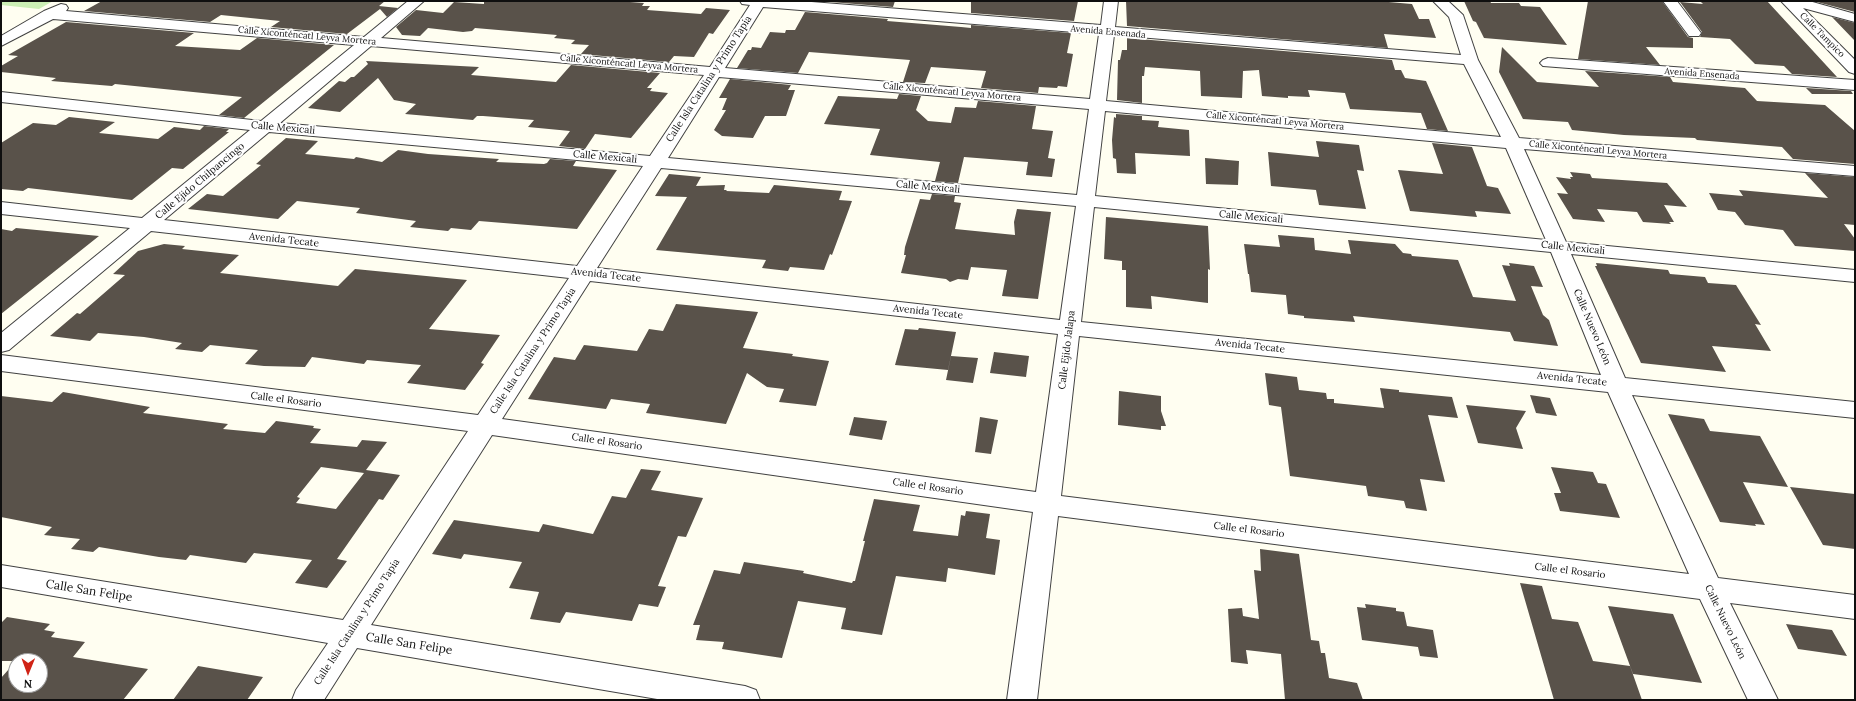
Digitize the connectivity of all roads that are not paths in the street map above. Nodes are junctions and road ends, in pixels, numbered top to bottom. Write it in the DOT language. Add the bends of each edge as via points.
graph roads {
  1 [pos="73,1"];
  2 [pos="417,1"];
  3 [pos="755,1"];
  4 [pos="1111,1"];
  5 [pos="1440,1"];
  6 [pos="1670,1"];
  7 [pos="1788,1"];
  8 [pos="1793,1"];
  9 [pos="49,14"];
  10 [pos="1855,18"];
  11 [pos="1108,32"];
  12 [pos="1694,33"];
  13 [pos="368,41"];
  14 [pos="1,42"];
  15 [pos="1470,60"];
  16 [pos="1548,62"];
  17 [pos="1855,69"];
  18 [pos="714,72"];
  19 [pos="1855,85"];
  20 [pos="1,97"];
  21 [pos="1098,105"];
  22 [pos="265,127"];
  23 [pos="1513,143"];
  24 [pos="655,162"];
  25 [pos="1855,171"];
  26 [pos="1086,201"];
  27 [pos="1,208"];
  28 [pos="147,224"];
  29 [pos="1558,246"];
  30 [pos="584,273"];
  31 [pos="1855,276"];
  32 [pos="1070,328"];
  33 [pos="1,345"];
  34 [pos="1,363"];
  35 [pos="1616,384"];
  36 [pos="1855,410"];
  37 [pos="485,425"];
  38 [pos="1047,504"];
  39 [pos="1,576"];
  40 [pos="1709,589"];
  41 [pos="1855,607"];
  42 [pos="349,634"];
  43 [pos="307,700"];
  44 [pos="745,700"];
  45 [pos="1022,700"];
  46 [pos="1763,700"];
  1 -- 9 [label="street"];
  2 -- 13 [label="street, Calle Ejido Chilpancingo"];
  3 -- 11 [label="street, Avenida Ensenada"];
  3 -- 18 [label="street, Calle Isla Catalina y Primo Tapia"];
  4 -- 11 [label="street, Calle Ejido Jalapa"];
  5 -- 15 [label="street, Calle Nuevo León" via="1456,15"];
  6 -- 12 [label="street"];
  7 -- 17 [label="street, Calle Tampico"];
  8 -- 10 [label="street"];
  9 -- 13 [label="street, Calle Xiconténcatl Leyva Mortera"];
  9 -- 14 [label="street"];
  11 -- 15 [label="street, Avenida Ensenada"];
  11 -- 21 [label="street, Calle Ejido Jalapa"];
  13 -- 18 [label="street, Calle Xiconténcatl Leyva Mortera"];
  13 -- 22 [label="street, Calle Ejido Chilpancingo"];
  15 -- 23 [label="street, Calle Nuevo León"];
  16 -- 19 [label="street, Avenida Ensenada"];
  18 -- 21 [label="street, Calle Xiconténcatl Leyva Mortera"];
  18 -- 24 [label="street, Calle Isla Catalina y Primo Tapia"];
  20 -- 22 [label="street, Calle Mexicali"];
  21 -- 23 [label="street, Calle Xiconténcatl Leyva Mortera"];
  21 -- 26 [label="street, Calle Ejido Jalapa"];
  22 -- 24 [label="street, Calle Mexicali"];
  22 -- 28 [label="street, Calle Ejido Chilpancingo"];
  23 -- 25 [label="street, Calle Xiconténcatl Leyva Mortera"];
  23 -- 29 [label="street, Calle Nuevo León"];
  24 -- 26 [label="street, Calle Mexicali"];
  24 -- 30 [label="street, Calle Isla Catalina y Primo Tapia"];
  26 -- 29 [label="street, Calle Mexicali"];
  26 -- 32 [label="street, Calle Ejido Jalapa"];
  27 -- 28 [label="street, Avenida Tecate"];
  28 -- 30 [label="street, Avenida Tecate"];
  28 -- 33 [label="street, Calle Ejido Chilpancingo"];
  29 -- 31 [label="street, Calle Mexicali"];
  29 -- 35 [label="street, Calle Nuevo León"];
  30 -- 32 [label="street, Avenida Tecate"];
  30 -- 37 [label="street, Calle Isla Catalina y Primo Tapia"];
  32 -- 35 [label="street, Avenida Tecate"];
  32 -- 38 [label="street, Calle Ejido Jalapa"];
  34 -- 37 [label="street, Calle el Rosario"];
  35 -- 36 [label="street, Avenida Tecate"];
  35 -- 40 [label="street, Calle Nuevo León"];
  37 -- 38 [label="street, Calle el Rosario"];
  37 -- 42 [label="street, Calle Isla Catalina y Primo Tapia"];
  38 -- 40 [label="street, Calle el Rosario"];
  38 -- 45 [label="street, Calle Ejido Jalapa"];
  39 -- 42 [label="street, Calle San Felipe"];
  40 -- 41 [label="street, Calle el Rosario"];
  40 -- 46 [label="street, Calle Nuevo León"];
  42 -- 43 [label="street, Calle Isla Catalina y Primo Tapia"];
  42 -- 44 [label="street, Calle San Felipe"];
}
